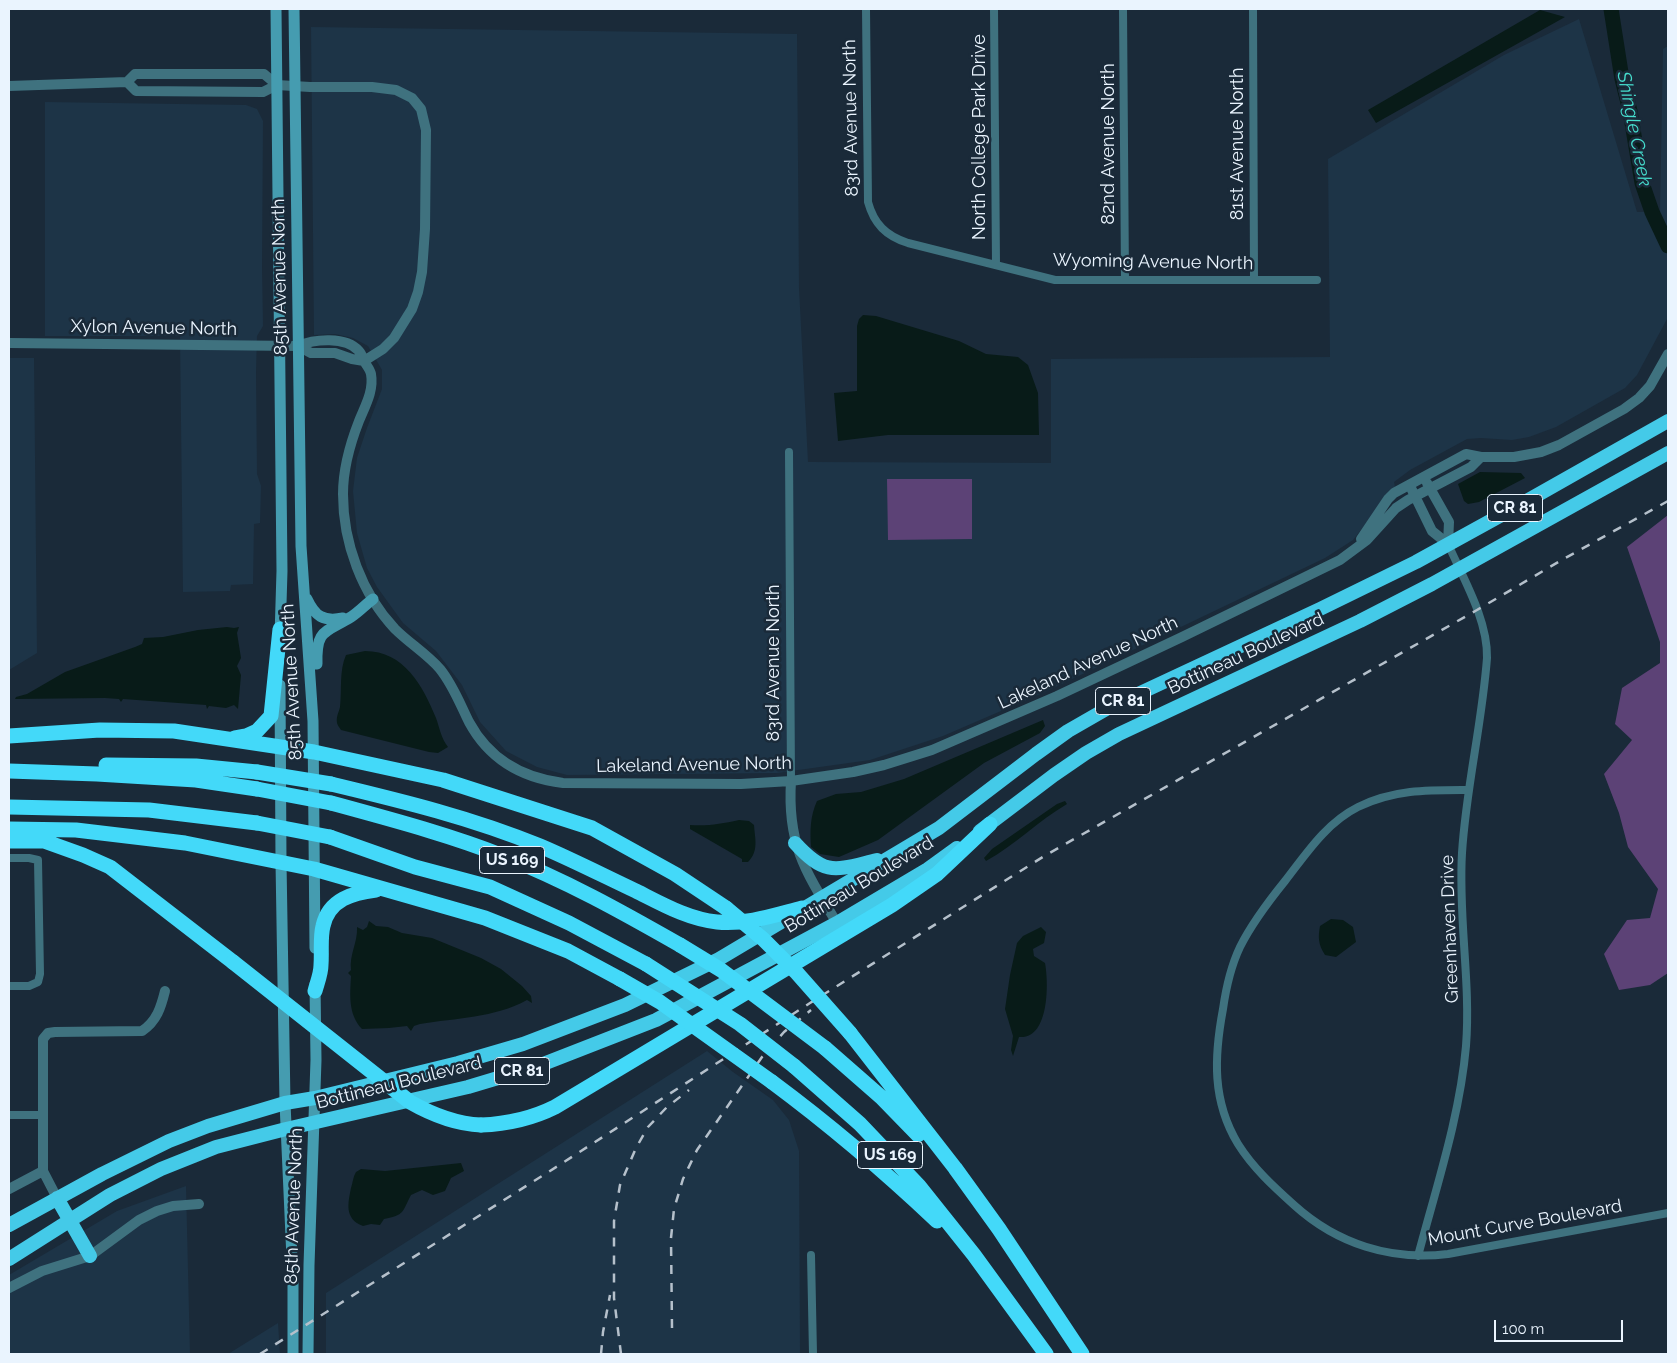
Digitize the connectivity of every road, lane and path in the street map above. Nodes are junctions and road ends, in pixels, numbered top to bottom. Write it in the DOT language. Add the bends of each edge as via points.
graph roads {
  1 [pos="276,9"];
  2 [pos="294,9"];
  3 [pos="866,9"];
  4 [pos="994,9"];
  5 [pos="1123,9"];
  6 [pos="1253,9"];
  7 [pos="127,82"];
  8 [pos="276,85"];
  9 [pos="9,86"];
  10 [pos="295,86"];
  11 [pos="878,225"];
  12 [pos="996,265"];
  13 [pos="1125,280"];
  14 [pos="1254,280"];
  15 [pos="1317,280"];
  16 [pos="9,343"];
  17 [pos="280,346"];
  18 [pos="298,346"];
  19 [pos="1668,354"];
  20 [pos="364,360"];
  21 [pos="1668,421"];
  22 [pos="789,452"];
  23 [pos="1668,453"];
  24 [pos="1481,457"];
  25 [pos="1423,477"];
  26 [pos="1410,485"];
  27 [pos="1430,488"];
  28 [pos="1414,496"];
  29 [pos="1359,544"];
  30 [pos="1448,544"];
  31 [pos="1459,570"];
  32 [pos="305,595"];
  33 [pos="372,599"];
  34 [pos="352,616"];
  35 [pos="280,629"];
  36 [pos="313,707"];
  37 [pos="9,736"];
  38 [pos="231,739"];
  39 [pos="280,748"];
  40 [pos="314,752"];
  41 [pos="9,771"];
  42 [pos="45,772"];
  43 [pos="791,781"];
  44 [pos="1469,790"];
  45 [pos="9,807"];
  46 [pos="990,824"];
  47 [pos="9,829"];
  48 [pos="9,841"];
  49 [pos="795,843"];
  50 [pos="890,857"];
  51 [pos="9,858"];
  52 [pos="281,862"];
  53 [pos="314,869"];
  54 [pos="383,888"];
  55 [pos="822,898"];
  56 [pos="802,908"];
  57 [pos="837,922"];
  58 [pos="9,986"];
  59 [pos="165,991"];
  60 [pos="315,991"];
  61 [pos="315,1098"];
  62 [pos="285,1103"];
  63 [pos="9,1115"];
  64 [pos="43,1115"];
  65 [pos="314,1123"];
  66 [pos="286,1129"];
  67 [pos="43,1171"];
  68 [pos="9,1189"];
  69 [pos="57,1198"];
  70 [pos="199,1204"];
  71 [pos="1668,1213"];
  72 [pos="70,1220"];
  73 [pos="9,1225"];
  74 [pos="999,1229"];
  75 [pos="811,1255"];
  76 [pos="974,1255"];
  77 [pos="90,1256"];
  78 [pos="1418,1256"];
  79 [pos="9,1259"];
  80 [pos="9,1288"];
  81 [pos="293,1354"];
  82 [pos="308,1354"];
  83 [pos="813,1354"];
  84 [pos="1046,1354"];
  85 [pos="1082,1354"];
  1 -- 8 [label="main road, 85th Avenue North"];
  2 -- 10 [label="main road, 85th Avenue North"];
  3 -- 11 [label="street, 83rd Avenue North" via="866,188 871,214"];
  4 -- 12 [label="street, North College Park Drive"];
  5 -- 13 [label="street, 82nd Avenue North"];
  6 -- 14 [label="street, 81st Avenue North"];
  7 -- 8 [label="street" via="136,91 263,92"];
  7 -- 8 [label="street" via="135,74 264,74"];
  7 -- 9 [label="street"];
  8 -- 10 [label="street"];
  8 -- 17 [label="main road, 85th Avenue North"];
  10 -- 18 [label="main road, 85th Avenue North"];
  10 -- 20 [label="street" via="396,90 412,98 421,108 426,130 422,272 406,321 383,349"];
  11 -- 12 [label="street, Wyoming Avenue North" via="897,240"];
  12 -- 13 [label="street, Wyoming Avenue North" via="1055,280"];
  13 -- 14 [label="street, Wyoming Avenue North"];
  14 -- 15 [label="street, Wyoming Avenue North"];
  16 -- 17 [label="street, Xylon Avenue North"];
  17 -- 18 [label="street, Xylon Avenue North"];
  17 -- 35 [label="main road, 85th Avenue North"];
  18 -- 20 [label="street" via="311,353 334,353"];
  18 -- 32 [label="main road, 85th Avenue North" via="301,546"];
  19 -- 24 [label="street, Lakeland Avenue North" via="1640,398 1559,445 1527,456"];
  20 -- 33 [label="street, Lakeland Avenue North" via="371,373 371,387 348,453 343,494 347,534 356,566"];
  21 -- 30 [label="highway, Bottineau Boulevard / CR 81"];
  22 -- 43 [label="street, 83rd Avenue North"];
  23 -- 31 [label="highway, Bottineau Boulevard / CR 81"];
  24 -- 25 [label="street, Lakeland Avenue North" via="1466,454"];
  24 -- 27 [label="street, Lakeland Avenue North" via="1471,467"];
  25 -- 26 [label="street, Lakeland Avenue North"];
  25 -- 27 [label="street"];
  26 -- 28 [label="street"];
  26 -- 29 [label="street, Lakeland Avenue North" via="1388,499"];
  27 -- 28 [label="street, Lakeland Avenue North"];
  27 -- 30 [label="street" via="1449,522"];
  28 -- 29 [label="street, Lakeland Avenue North" via="1396,508 1367,540"];
  28 -- 30 [label="street" via="1432,532"];
  29 -- 43 [label="street, Lakeland Avenue North" via="1344,557 1313,573 1093,679 952,742 884,765"];
  30 -- 31 [label="street, Greenhaven Drive"];
  30 -- 50 [label="highway, Bottineau Boulevard / CR 81" via="1320,609 1108,708 1036,754 939,828"];
  31 -- 44 [label="street, Greenhaven Drive" via="1477,610 1487,648"];
  31 -- 46 [label="highway, Bottineau Boulevard / CR 81" via="1360,621 1119,734 1054,775"];
  32 -- 34 [label="main road" via="319,616 335,620"];
  32 -- 36 [label="main road, 85th Avenue North"];
  33 -- 34 [label="main road"];
  33 -- 43 [label="street, Lakeland Avenue North" via="394,627 440,670 480,741 508,765 526,774 544,781 563,783 741,784"];
  34 -- 36 [label="main road" via="327,630 318,643 318,680"];
  35 -- 38 [label="highway" via="271,716 257,731"];
  35 -- 39 [label="main road, 85th Avenue North"];
  36 -- 40 [label="main road, 85th Avenue North"];
  37 -- 38 [label="highway" via="100,730 174,731"];
  38 -- 39 [label="highway"];
  39 -- 40 [label="highway"];
  39 -- 52 [label="main road, 85th Avenue North"];
  40 -- 53 [label="main road, 85th Avenue North"];
  40 -- 74 [label="highway, bridge" via="442,780 592,828 675,874 726,908 797,973 850,1034"];
  41 -- 42 [label="highway, US 169"];
  42 -- 56 [label="highway, bridge" via="108,765 196,766 330,784 449,814 500,831 568,858 695,917 736,923"];
  42 -- 74 [label="highway, US 169, bridge" via="196,780 331,803 428,830 504,856 592,896 721,970 825,1048 881,1097"];
  43 -- 49 [label="street, 83rd Avenue North" via="790,808"];
  44 -- 78 [label="street, Greenhaven Drive" via="1461,892 1468,1007 1466,1047 1461,1086"];
  44 -- 78 [label="street, Mount Curve Boulevard" via="1403,792 1358,807 1337,820 1268,902 1240,948 1230,974 1218,1034 1217,1081 1222,1104 1238,1143 1254,1166 1304,1214 1334,1234 1385,1252"];
  45 -- 76 [label="highway, US 169, bridge" via="149,810 257,823 330,837 415,867 490,887 570,923 646,964 740,1024 794,1066 888,1153"];
  46 -- 48 [label="highway, bridge" via="937,874 892,905 556,1107 520,1121 481,1125 445,1118 410,1102 110,867 44,842"];
  46 -- 57 [label="highway, Bottineau Boulevard / CR 81" via="928,869"];
  47 -- 52 [label="highway" via="76,830 184,843"];
  49 -- 50 [label="highway" via="816,864 828,869"];
  49 -- 55 [label="street, 83rd Avenue North" via="803,865"];
  50 -- 55 [label="highway, Bottineau Boulevard / CR 81"];
  51 -- 58 [label="street" via="38,860 40,974 38,982 29,986"];
  52 -- 53 [label="highway"];
  52 -- 62 [label="main road, 85th Avenue North"];
  53 -- 54 [label="highway"];
  53 -- 60 [label="main road, 85th Avenue North"];
  54 -- 60 [label="highway" via="357,892 329,911 322,927 321,967"];
  54 -- 76 [label="highway, bridge" via="528,934 568,951 660,1002 822,1120"];
  55 -- 56 [label="highway, Bottineau Boulevard / CR 81"];
  55 -- 57 [label="street, 83rd Avenue North"];
  56 -- 61 [label="highway, Bottineau Boulevard / CR 81" via="719,960 588,1021 458,1063"];
  57 -- 65 [label="highway, Bottineau Boulevard / CR 81" via="656,1020 601,1043 468,1087"];
  59 -- 64 [label="street" via="161,1009 142,1031 55,1032 43,1039"];
  60 -- 61 [label="main road, 85th Avenue North"];
  61 -- 62 [label="highway, Bottineau Boulevard / CR 81"];
  61 -- 65 [label="main road, 85th Avenue North"];
  62 -- 66 [label="main road, 85th Avenue North"];
  62 -- 69 [label="highway, Bottineau Boulevard / CR 81" via="169,1141"];
  63 -- 64 [label="street"];
  64 -- 67 [label="street"];
  65 -- 66 [label="highway, Bottineau Boulevard / CR 81"];
  65 -- 82 [label="main road, 85th Avenue North"];
  66 -- 72 [label="highway, Bottineau Boulevard / CR 81" via="216,1147 161,1168"];
  66 -- 81 [label="main road, 85th Avenue North"];
  67 -- 68 [label="street"];
  67 -- 69 [label="street"];
  69 -- 72 [label="highway"];
  69 -- 73 [label="highway, CR 81"];
  70 -- 77 [label="street" via="156,1211"];
  71 -- 78 [label="street, Mount Curve Boulevard" via="1448,1254"];
  72 -- 77 [label="highway"];
  72 -- 79 [label="highway, Bottineau Boulevard / CR 81"];
  74 -- 85 [label="highway, US 169"];
  75 -- 83 [label="street"];
  76 -- 84 [label="highway, US 169"];
  77 -- 80 [label="street" via="42,1271"];
}
